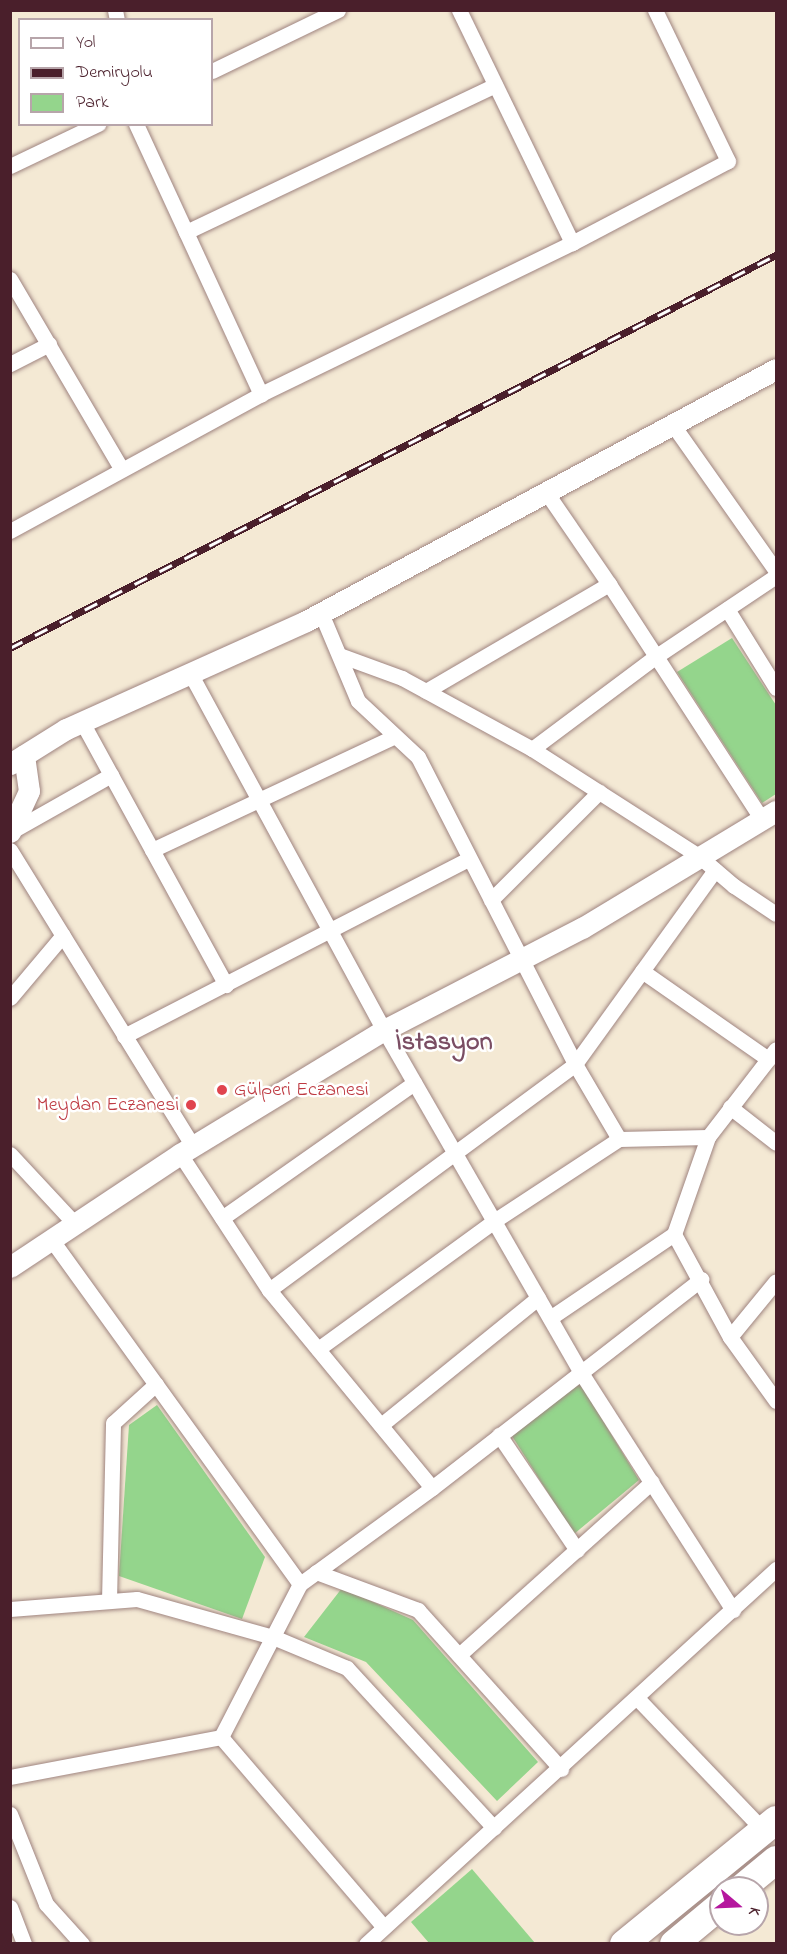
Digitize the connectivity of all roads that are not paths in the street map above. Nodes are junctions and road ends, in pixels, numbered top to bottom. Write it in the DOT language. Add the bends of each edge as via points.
graph roads {
  1 [pos="338,10"];
  2 [pos="459,10"];
  3 [pos="655,10"];
  4 [pos="213,71"];
  5 [pos="495,85"];
  6 [pos="94,126"];
  7 [pos="137,126"];
  8 [pos="10,166"];
  9 [pos="186,232"];
  10 [pos="572,243"];
  11 [pos="10,279"];
  12 [pos="50,344"];
  13 [pos="10,364"];
  14 [pos="777,369"];
  15 [pos="261,394"];
  16 [pos="673,425"];
  17 [pos="121,468"];
  18 [pos="546,492"];
  19 [pos="10,531"];
  20 [pos="777,571"];
  21 [pos="777,576"];
  22 [pos="609,584"];
  23 [pos="727,609"];
  24 [pos="321,613"];
  25 [pos="342,656"];
  26 [pos="655,657"];
  27 [pos="190,673"];
  28 [pos="777,688"];
  29 [pos="426,691"];
  30 [pos="82,722"];
  31 [pos="395,736"];
  32 [pos="532,749"];
  33 [pos="17,759"];
  34 [pos="111,775"];
  35 [pos="599,792"];
  36 [pos="258,800"];
  37 [pos="769,815"];
  38 [pos="11,837"];
  39 [pos="152,850"];
  40 [pos="470,859"];
  41 [pos="708,863"];
  42 [pos="491,900"];
  43 [pos="777,914"];
  44 [pos="331,933"];
  45 [pos="63,935"];
  46 [pos="520,958"];
  47 [pos="642,971"];
  48 [pos="226,985"];
  49 [pos="10,998"];
  50 [pos="384,1030"];
  51 [pos="124,1036"];
  52 [pos="772,1054"];
  53 [pos="575,1064"];
  54 [pos="414,1083"];
  55 [pos="730,1107"];
  56 [pos="708,1137"];
  57 [pos="619,1139"];
  58 [pos="777,1143"];
  59 [pos="187,1150"];
  60 [pos="454,1152"];
  61 [pos="10,1154"];
  62 [pos="222,1218"];
  63 [pos="494,1221"];
  64 [pos="75,1224"];
  65 [pos="674,1234"];
  66 [pos="51,1239"];
  67 [pos="10,1267"];
  68 [pos="701,1279"];
  69 [pos="777,1281"];
  70 [pos="269,1290"];
  71 [pos="538,1298"];
  72 [pos="549,1318"];
  73 [pos="730,1337"];
  74 [pos="318,1349"];
  75 [pos="580,1371"];
  76 [pos="156,1384"];
  77 [pos="777,1401"];
  78 [pos="381,1425"];
  79 [pos="500,1435"];
  80 [pos="652,1482"];
  81 [pos="432,1488"];
  82 [pos="577,1550"];
  83 [pos="777,1569"];
  84 [pos="316,1572"];
  85 [pos="300,1584"];
  86 [pos="109,1601"];
  87 [pos="10,1609"];
  88 [pos="733,1610"];
  89 [pos="273,1637"];
  90 [pos="459,1655"];
  91 [pos="638,1699"];
  92 [pos="222,1737"];
  93 [pos="561,1768"];
  94 [pos="10,1777"];
  95 [pos="10,1814"];
  96 [pos="770,1825"];
  97 [pos="494,1828"];
  98 [pos="777,1860"];
  99 [pos="757,1876"];
  100 [pos="10,1907"];
  101 [pos="709,1915"];
  102 [pos="384,1927"];
  103 [pos="24,1944"];
  104 [pos="82,1944"];
  105 [pos="366,1944"];
  106 [pos="624,1944"];
  107 [pos="674,1944"];
  1 -- 4 [label="street"];
  2 -- 5 [label="street"];
  3 -- 10 [label="street" via="728,161"];
  5 -- 9 [label="street"];
  5 -- 10 [label="street"];
  6 -- 8 [label="street"];
  7 -- 9 [label="street"];
  9 -- 15 [label="street"];
  10 -- 15 [label="street"];
  11 -- 12 [label="street"];
  12 -- 13 [label="street"];
  12 -- 17 [label="street"];
  14 -- 16 [label="street"];
  15 -- 17 [label="street"];
  16 -- 18 [label="street"];
  16 -- 20 [label="street"];
  17 -- 19 [label="street"];
  18 -- 22 [label="street"];
  18 -- 24 [label="street"];
  21 -- 23 [label="street"];
  22 -- 26 [label="street"];
  22 -- 29 [label="street"];
  23 -- 26 [label="street"];
  23 -- 28 [label="street"];
  24 -- 25 [label="street"];
  24 -- 27 [label="street"];
  25 -- 29 [label="street"];
  25 -- 31 [label="street" via="358,701"];
  26 -- 32 [label="street"];
  26 -- 37 [label="street"];
  27 -- 30 [label="street"];
  27 -- 36 [label="street"];
  29 -- 32 [label="street"];
  30 -- 33 [label="street"];
  30 -- 34 [label="street"];
  31 -- 36 [label="street"];
  31 -- 40 [label="street" via="418,757"];
  32 -- 35 [label="street"];
  33 -- 38 [label="street" via="29,791"];
  34 -- 38 [label="street"];
  34 -- 39 [label="street"];
  35 -- 41 [label="street"];
  35 -- 42 [label="street"];
  36 -- 39 [label="street"];
  36 -- 44 [label="street"];
  37 -- 41 [label="street"];
  38 -- 45 [label="street"];
  39 -- 48 [label="street"];
  40 -- 42 [label="street"];
  40 -- 44 [label="street"];
  41 -- 43 [label="street"];
  41 -- 46 [label="street"];
  41 -- 47 [label="street"];
  42 -- 46 [label="street"];
  44 -- 48 [label="street"];
  44 -- 50 [label="street"];
  45 -- 49 [label="street"];
  45 -- 51 [label="street"];
  46 -- 50 [label="street"];
  46 -- 53 [label="street"];
  47 -- 52 [label="street"];
  47 -- 53 [label="street"];
  48 -- 51 [label="street"];
  50 -- 54 [label="street"];
  50 -- 59 [label="street"];
  51 -- 59 [label="street"];
  52 -- 55 [label="street"];
  53 -- 57 [label="street"];
  53 -- 60 [label="street"];
  54 -- 60 [label="street"];
  54 -- 62 [label="street"];
  55 -- 56 [label="street"];
  55 -- 58 [label="street"];
  56 -- 57 [label="street"];
  56 -- 65 [label="street"];
  57 -- 63 [label="street"];
  59 -- 62 [label="street"];
  59 -- 64 [label="street"];
  60 -- 63 [label="street"];
  60 -- 70 [label="street"];
  61 -- 64 [label="street"];
  62 -- 70 [label="street"];
  63 -- 71 [label="street"];
  63 -- 74 [label="street"];
  64 -- 66 [label="street"];
  65 -- 68 [label="street"];
  65 -- 72 [label="street"];
  66 -- 67 [label="street"];
  66 -- 76 [label="street"];
  68 -- 73 [label="street"];
  68 -- 75 [label="street"];
  69 -- 73 [label="street"];
  70 -- 74 [label="street"];
  71 -- 72 [label="street"];
  71 -- 78 [label="street"];
  72 -- 75 [label="street"];
  73 -- 77 [label="street"];
  74 -- 78 [label="street"];
  75 -- 79 [label="street"];
  75 -- 80 [label="street"];
  76 -- 85 [label="street"];
  76 -- 86 [label="street" via="113,1423"];
  78 -- 81 [label="street"];
  79 -- 81 [label="street"];
  79 -- 82 [label="street"];
  80 -- 82 [label="street"];
  80 -- 88 [label="street"];
  81 -- 84 [label="street"];
  82 -- 90 [label="street"];
  83 -- 88 [label="street"];
  84 -- 85 [label="street"];
  84 -- 90 [label="street" via="418,1610"];
  85 -- 89 [label="street"];
  86 -- 87 [label="street"];
  86 -- 89 [label="street" via="137,1599"];
  88 -- 91 [label="street"];
  89 -- 92 [label="street"];
  89 -- 97 [label="street" via="347,1668"];
  90 -- 93 [label="street"];
  91 -- 93 [label="street"];
  91 -- 96 [label="street"];
  92 -- 94 [label="street"];
  92 -- 102 [label="street"];
  93 -- 97 [label="street"];
  95 -- 104 [label="street" via="46,1904"];
  96 -- 106 [label="highway"];
  97 -- 102 [label="street"];
  98 -- 99 [label="highway"];
  100 -- 103 [label="street"];
  101 -- 107 [label="highway"];
  102 -- 105 [label="street"];
}
